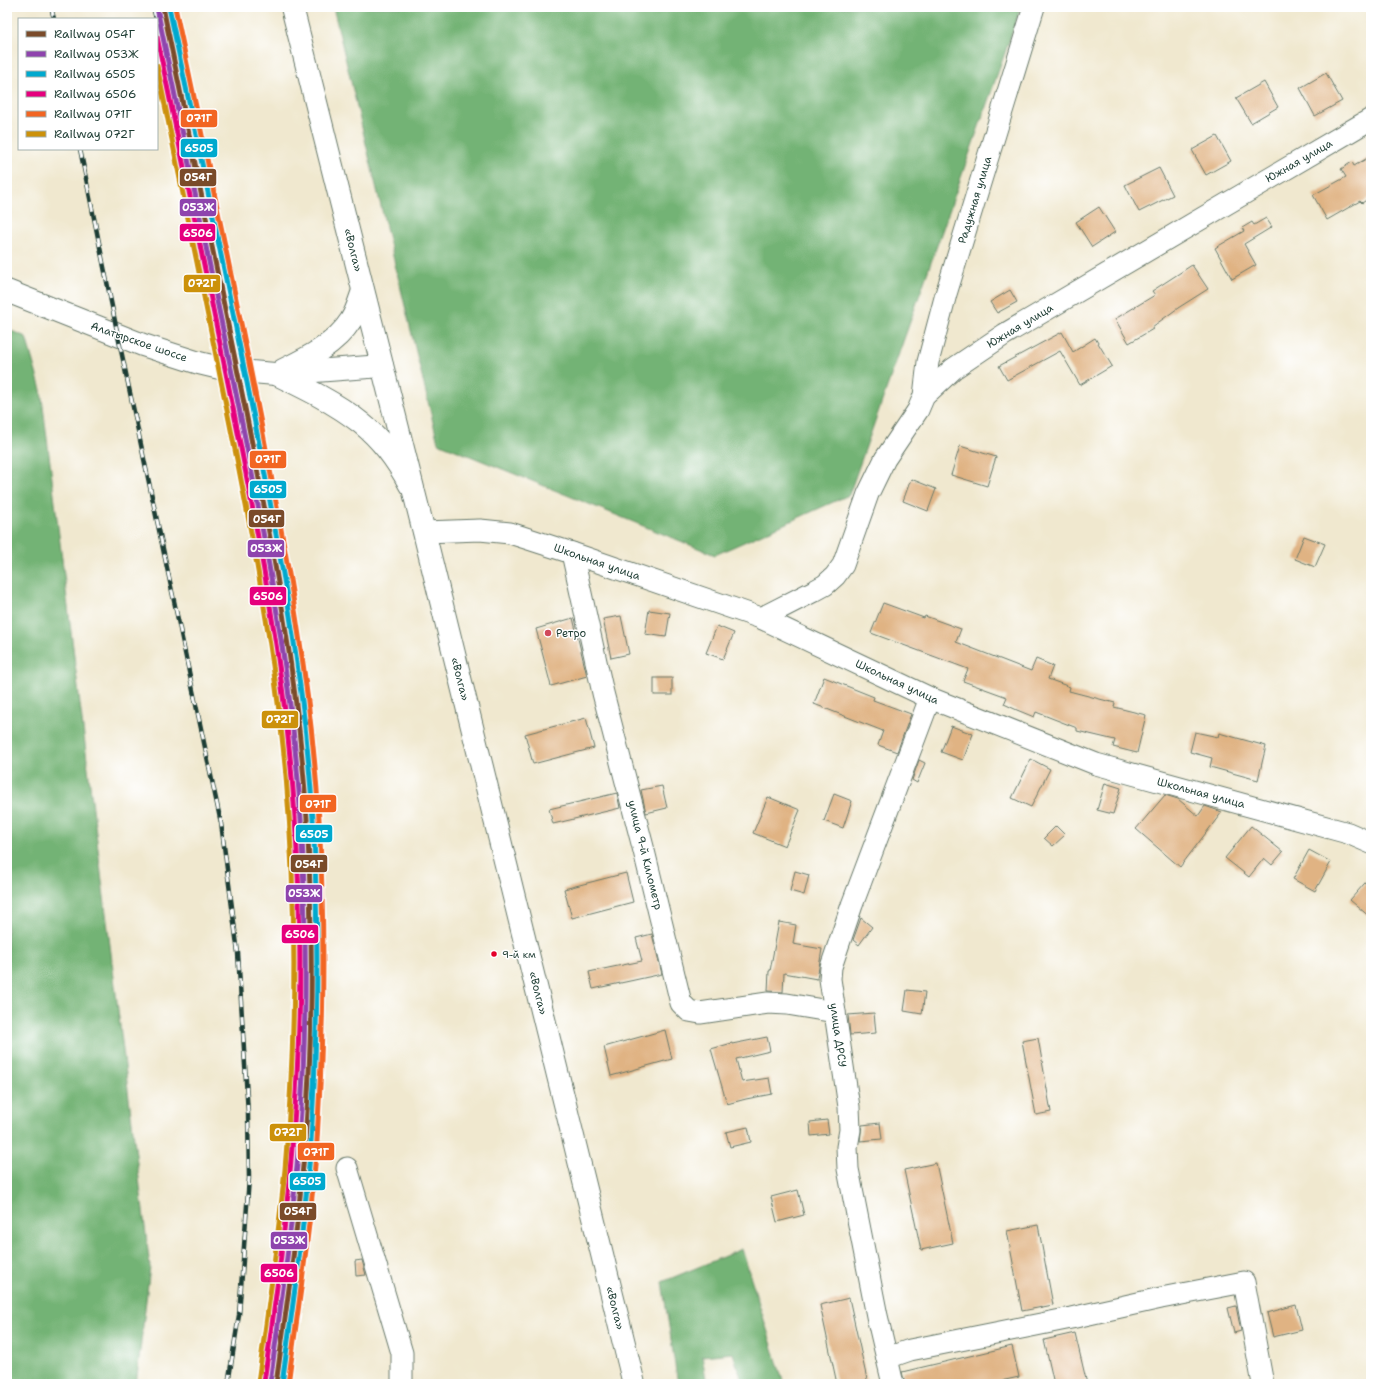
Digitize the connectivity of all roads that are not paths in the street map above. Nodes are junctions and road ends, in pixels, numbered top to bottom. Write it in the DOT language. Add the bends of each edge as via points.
graph roads {
  1 [pos="292,7"];
  2 [pos="1034,7"];
  3 [pos="1371,119"];
  4 [pos="7,291"];
  5 [pos="363,291"];
  6 [pos="382,366"];
  7 [pos="275,374"];
  8 [pos="924,396"];
  9 [pos="414,492"];
  10 [pos="424,532"];
  11 [pos="572,552"];
  12 [pos="761,618"];
  13 [pos="930,698"];
  14 [pos="1371,843"];
  15 [pos="835,1012"];
  16 [pos="347,1168"];
  17 [pos="887,1358"];
  18 [pos="402,1384"];
  19 [pos="634,1384"];
  20 [pos="893,1384"];
  21 [pos="1263,1384"];
  1 -- 5 [label="main road, «Волга»"];
  2 -- 8 [label="street, Радужная улица" via="946,294 928,362"];
  3 -- 8 [label="street, Южная улица" via="1005,334 953,369"];
  4 -- 7 [label="main road, Алатырское шоссе" via="143,345 199,363 228,370"];
  5 -- 6 [label="main road, «Волга»"];
  5 -- 7 [label="main road" via="351,320 341,333 315,353"];
  6 -- 7 [label="main road"];
  6 -- 9 [label="main road, «Волга»"];
  7 -- 9 [label="main road" via="316,394 361,423 389,453"];
  8 -- 12 [label="street, Южная улица" via="918,410 885,459 868,494 843,565 835,576 820,588"];
  9 -- 10 [label="main road, «Волга»"];
  10 -- 11 [label="street, Школьная улица" via="480,530 510,533"];
  10 -- 19 [label="main road, «Волга»"];
  11 -- 12 [label="street, Школьная улица"];
  11 -- 15 [label="street, улица 9-й Километр" via="603,693 681,1003 689,1011 700,1013 768,1003"];
  12 -- 13 [label="street, Школьная улица"];
  13 -- 14 [label="street, Школьная улица" via="1096,764 1348,833"];
  13 -- 15 [label="street, улица ДРСУ" via="831,967 830,979"];
  15 -- 17 [label="street, улица ДРСУ" via="849,1106 848,1168 876,1316"];
  16 -- 18 [label="street" via="402,1353"];
  17 -- 20 [label="street, улица ДРСУ"];
  17 -- 21 [label="street" via="910,1350 1244,1282"];
}
